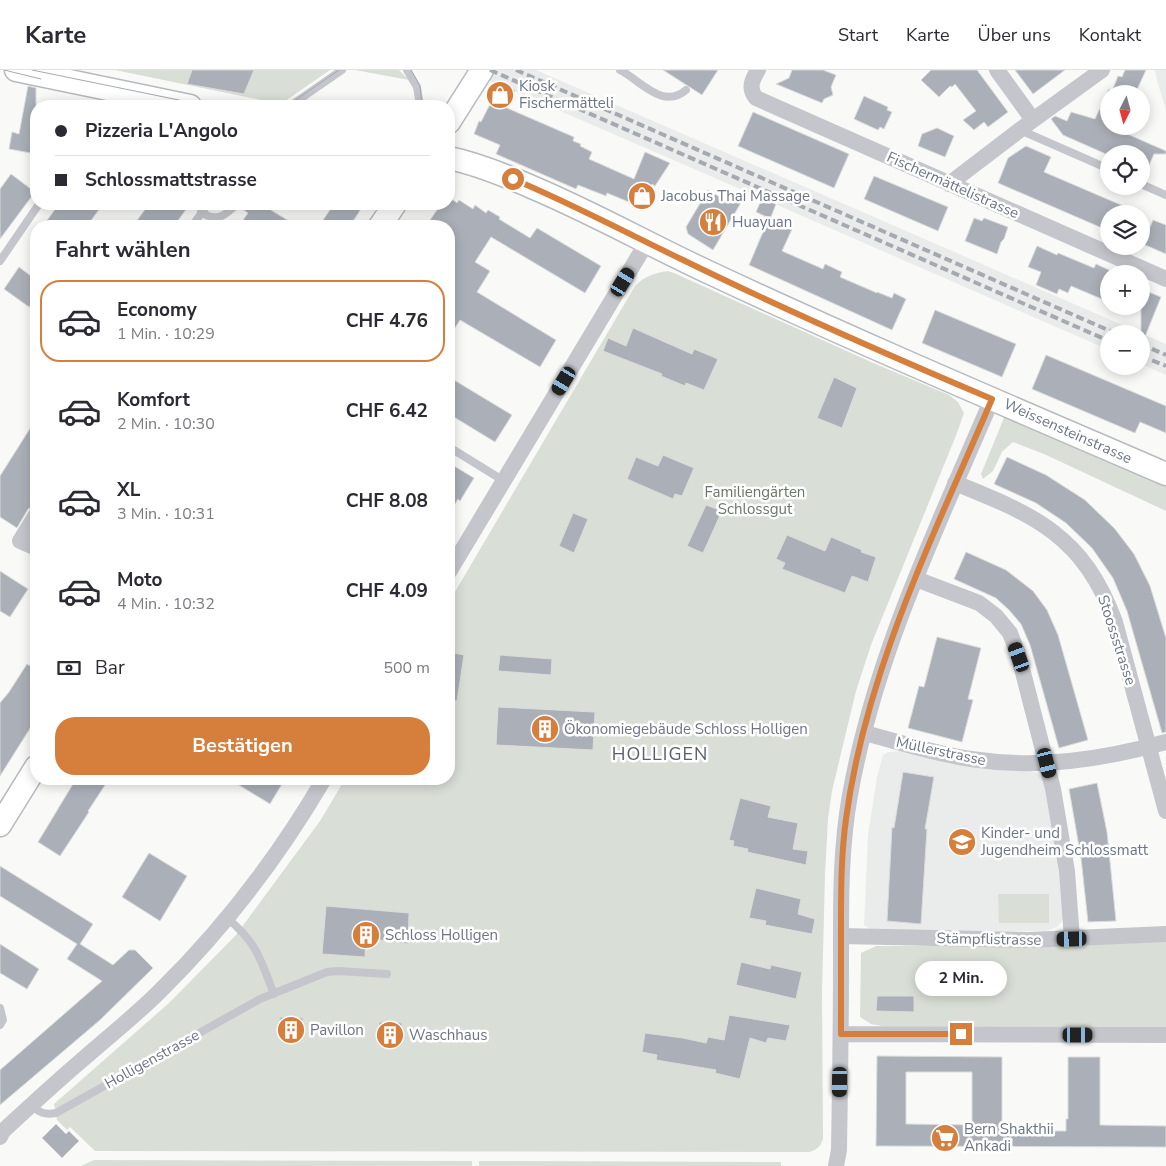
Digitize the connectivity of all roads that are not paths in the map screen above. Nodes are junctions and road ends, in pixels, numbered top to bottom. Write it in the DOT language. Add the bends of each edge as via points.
graph roads {
  1 [pos="16,70"];
  2 [pos="342,70"];
  3 [pos="407,70"];
  4 [pos="482,70"];
  5 [pos="620,70"];
  6 [pos="997,70"];
  7 [pos="1102,70"];
  8 [pos="755,76"];
  9 [pos="686,90"];
  10 [pos="115,99"];
  11 [pos="299,100"];
  12 [pos="419,100"];
  13 [pos="455,113"];
  14 [pos="1026,125"];
  15 [pos="455,160"];
  16 [pos="1100,164"];
  17 [pos="949,184"];
  18 [pos="1150,188"];
  19 [pos="1166,195"];
  20 [pos="34,210"];
  21 [pos="231,210"];
  22 [pos="202,212"];
  23 [pos="196,220"];
  24 [pos="647,242"];
  25 [pos="1,257"];
  26 [pos="1166,279"];
  27 [pos="992,399"];
  28 [pos="455,451"];
  29 [pos="1166,474"];
  30 [pos="504,481"];
  31 [pos="955,483"];
  32 [pos="30,525"];
  33 [pos="30,545"];
  34 [pos="455,562"];
  35 [pos="916,579"];
  36 [pos="864,733"];
  37 [pos="1166,742"];
  38 [pos="1149,747"];
  39 [pos="1047,763"];
  40 [pos="30,776"];
  41 [pos="320,785"];
  42 [pos="1166,811"];
  43 [pos="0,824"];
  44 [pos="227,918"];
  45 [pos="1166,934"];
  46 [pos="841,936"];
  47 [pos="1072,939"];
  48 [pos="387,974"];
  49 [pos="274,994"];
  50 [pos="0,1008"];
  51 [pos="0,1025"];
  52 [pos="841,1034"];
  53 [pos="1166,1035"];
  54 [pos="32,1105"];
  55 [pos="0,1137"];
  56 [pos="836,1166"];
  1 -- 10 [label="main road"];
  2 -- 11 [label="lane"];
  3 -- 12 [label="lane" via="417,86"];
  4 -- 13 [label="main road"];
  5 -- 9 [label="lane" via="665,98 679,97"];
  6 -- 14 [label="street"];
  7 -- 14 [label="street"];
  8 -- 17 [label="street, Fischermättelistrasse" via="752,92 756,98"];
  14 -- 16 [label="lane"];
  14 -- 17 [label="street"];
  15 -- 24 [label="main road, Weissensteinstrasse" via="532,186"];
  17 -- 26 [label="street, Fischermättelistrasse"];
  18 -- 19 [label="lane"];
  20 -- 25 [label="lane"];
  21 -- 22 [label="lane" via="219,218"];
  22 -- 23 [label="lane"];
  24 -- 27 [label="main road, Weissensteinstrasse" via="881,352"];
  24 -- 30 [label="street"];
  27 -- 29 [label="main road, Weissensteinstrasse"];
  27 -- 31 [label="street"];
  28 -- 30 [label="lane"];
  30 -- 34 [label="street"];
  31 -- 35 [label="street"];
  31 -- 38 [label="street, Stoossstrasse" via="1038,521 1067,543 1090,570 1114,622"];
  32 -- 33 [label="street" via="20,541"];
  35 -- 36 [label="street" via="885,656"];
  35 -- 39 [label="street" via="979,603 996,616 1010,634"];
  36 -- 39 [label="street, Müllerstrasse" via="972,760"];
  36 -- 46 [label="street" via="846,820"];
  37 -- 38 [label="street, Müllerstrasse"];
  38 -- 39 [label="street, Müllerstrasse" via="1098,759"];
  38 -- 42 [label="street, Stoossstrasse"];
  39 -- 47 [label="street" via="1067,871"];
  40 -- 43 [label="main road"];
  41 -- 44 [label="street" via="274,857"];
  44 -- 49 [label="lane" via="254,946"];
  44 -- 54 [label="street" via="146,1005"];
  45 -- 47 [label="street, Stämpflistrasse"];
  46 -- 47 [label="street, Stämpflistrasse"];
  46 -- 52 [label="street"];
  48 -- 49 [label="lane, Holligenstrasse" via="333,971"];
  49 -- 54 [label="lane, Holligenstrasse" via="238,1010 56,1113 40,1114"];
  50 -- 51 [label="lane" via="3,1020"];
  52 -- 53 [label="street"];
  52 -- 56 [label="street"];
  54 -- 55 [label="street"];
}
